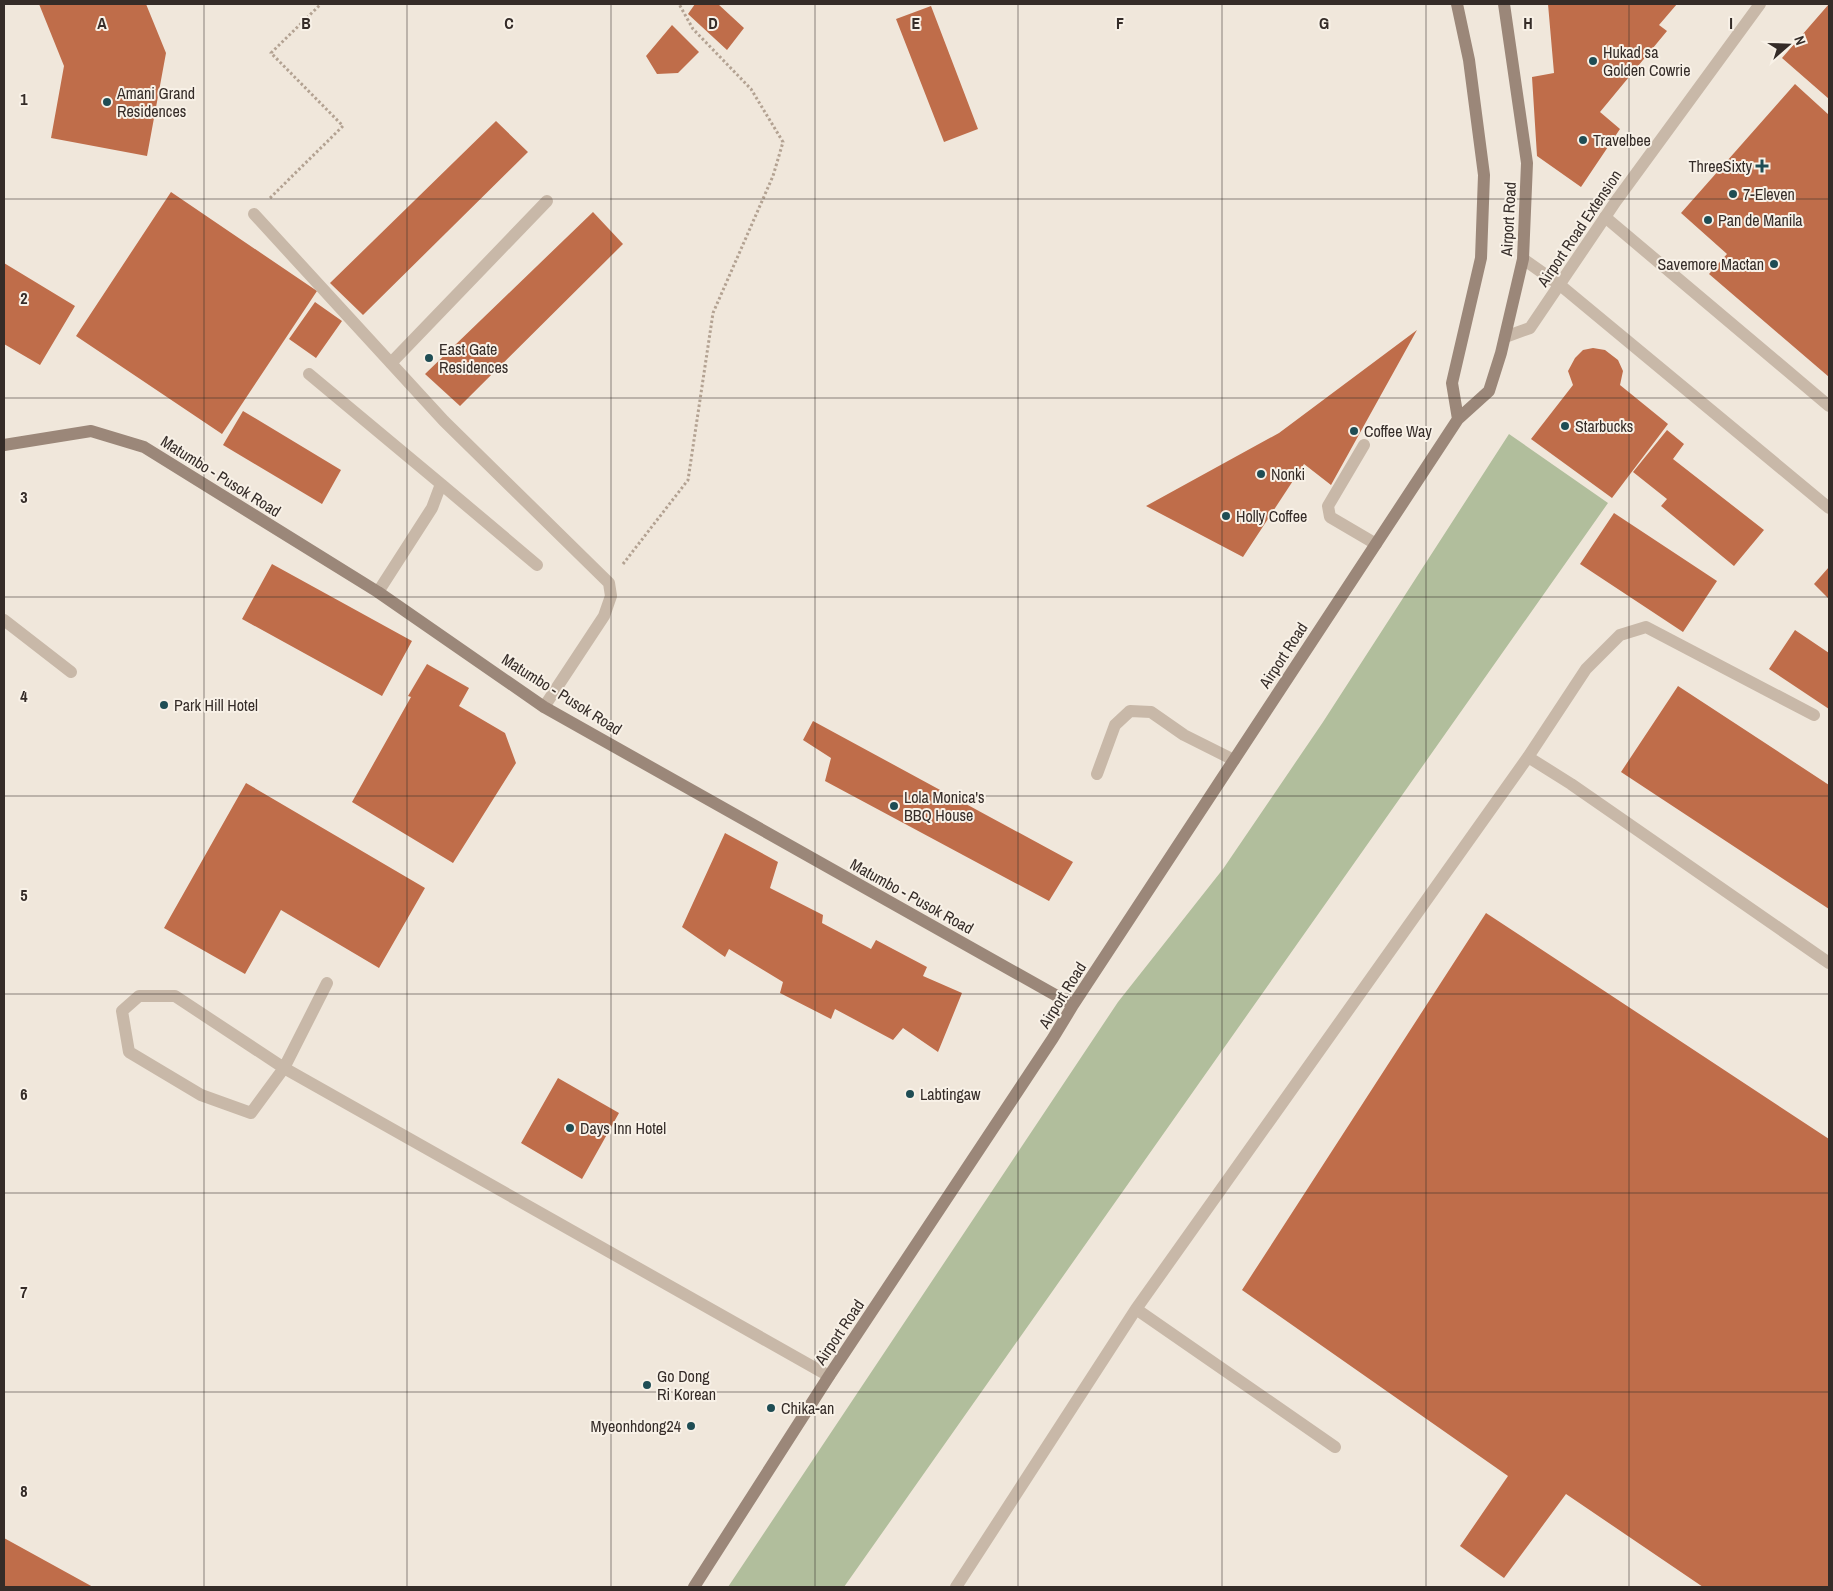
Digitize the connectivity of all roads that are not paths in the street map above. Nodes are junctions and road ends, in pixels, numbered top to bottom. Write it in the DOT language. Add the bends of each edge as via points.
graph roads {
  1 [pos="1457,4"];
  2 [pos="1504,4"];
  3 [pos="1760,4"];
  4 [pos="547,201"];
  5 [pos="254,214"];
  6 [pos="1606,217"];
  7 [pos="1523,259"];
  8 [pos="1560,285"];
  9 [pos="1505,337"];
  10 [pos="391,364"];
  11 [pos="309,374"];
  12 [pos="1829,406"];
  13 [pos="1458,420"];
  14 [pos="4,445"];
  15 [pos="1364,445"];
  16 [pos="441,484"];
  17 [pos="1829,507"];
  18 [pos="1376,544"];
  19 [pos="537,565"];
  20 [pos="378,592"];
  21 [pos="4,620"];
  22 [pos="70,672"];
  23 [pos="544,706"];
  24 [pos="1814,715"];
  25 [pos="1528,757"];
  26 [pos="1234,760"];
  27 [pos="1097,774"];
  28 [pos="1829,963"];
  29 [pos="327,983"];
  30 [pos="1073,1005"];
  31 [pos="284,1068"];
  32 [pos="1136,1309"];
  33 [pos="830,1376"];
  34 [pos="1335,1447"];
  35 [pos="694,1587"];
  36 [pos="956,1587"];
  1 -- 13 [label="street, Airport Road" via="1469,60 1484,175 1480,258 1452,383"];
  2 -- 7 [label="street, Airport Road" via="1527,163"];
  3 -- 6 [label="street, Airport Road Extension"];
  4 -- 10 [label="street"];
  5 -- 10 [label="street"];
  6 -- 8 [label="street, Airport Road Extension"];
  6 -- 12 [label="street"];
  7 -- 8 [label="street"];
  7 -- 9 [label="street, Airport Road"];
  8 -- 9 [label="street, Airport Road Extension" via="1530,328"];
  8 -- 17 [label="street"];
  9 -- 13 [label="street, Airport Road" via="1489,391"];
  10 -- 23 [label="street" via="444,421 609,583 611,596 604,616"];
  11 -- 16 [label="street"];
  13 -- 18 [label="street, Airport Road"];
  14 -- 20 [label="street, Matumbo - Pusok Road" via="91,431 144,447"];
  15 -- 18 [label="street" via="1328,506 1330,516"];
  16 -- 19 [label="street"];
  16 -- 20 [label="street" via="432,508"];
  18 -- 26 [label="street, Airport Road"];
  20 -- 23 [label="street, Matumbo - Pusok Road"];
  21 -- 22 [label="street"];
  23 -- 30 [label="street, Matumbo - Pusok Road"];
  24 -- 25 [label="street" via="1646,627 1620,635 1586,669"];
  25 -- 28 [label="street"];
  25 -- 32 [label="street"];
  26 -- 27 [label="street" via="1184,735 1151,712 1130,712 1115,724"];
  26 -- 30 [label="street, Airport Road"];
  29 -- 31 [label="street"];
  30 -- 33 [label="street, Airport Road"];
  31 -- 31 [label="street" via="251,1114 202,1096 129,1052 122,1011 139,996 175,996"];
  31 -- 33 [label="street"];
  32 -- 34 [label="street"];
  32 -- 36 [label="street"];
  33 -- 35 [label="street, Airport Road"];
}
